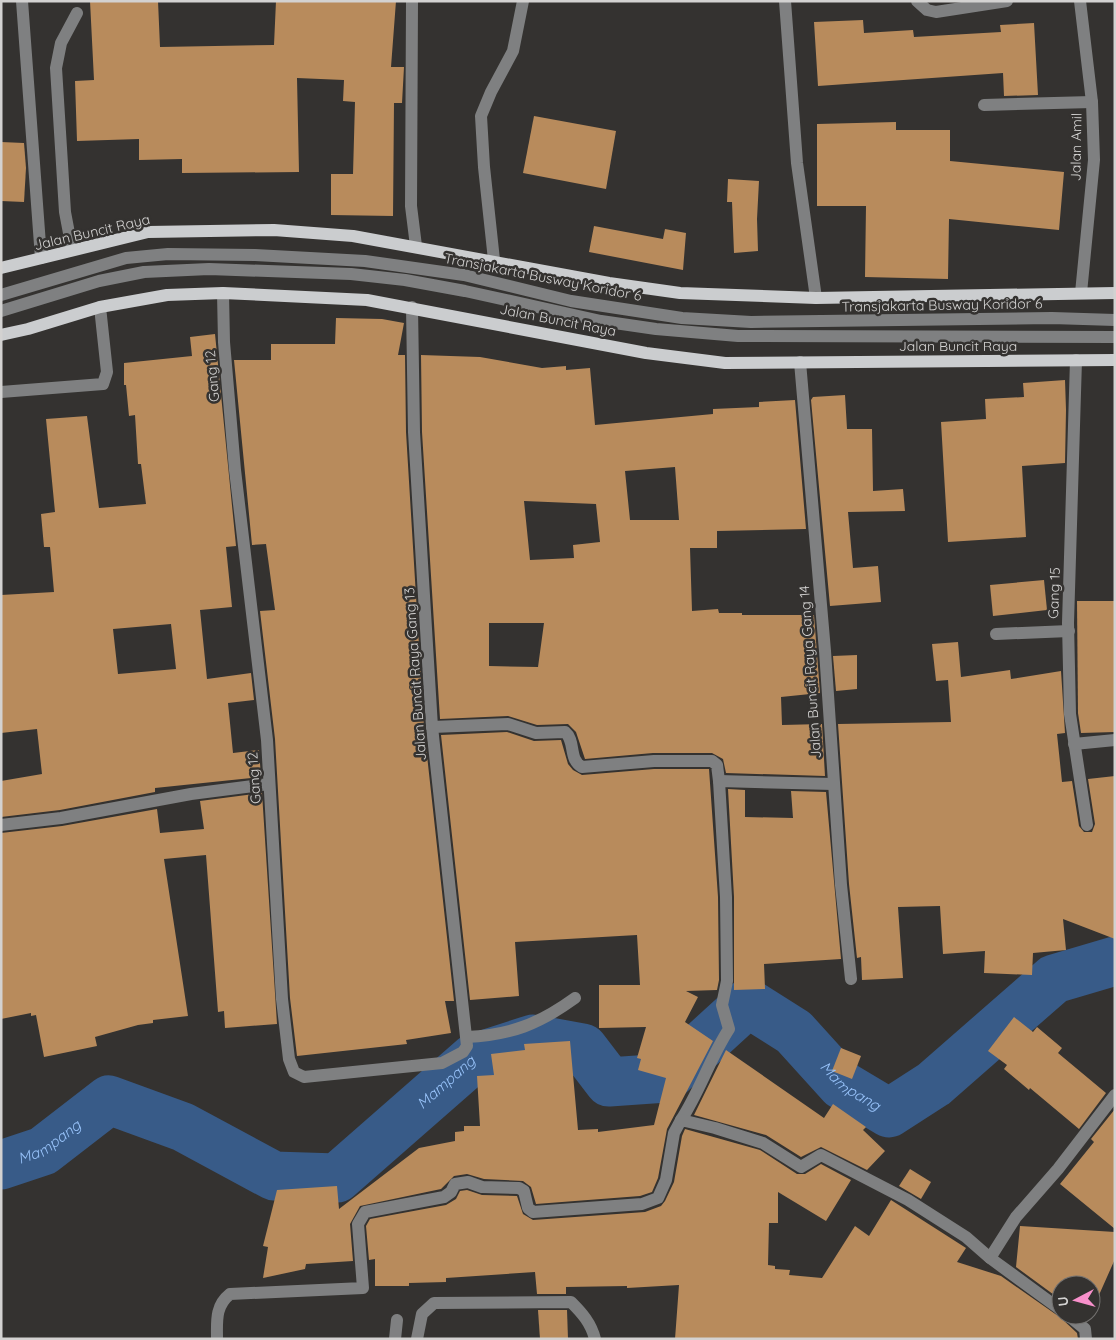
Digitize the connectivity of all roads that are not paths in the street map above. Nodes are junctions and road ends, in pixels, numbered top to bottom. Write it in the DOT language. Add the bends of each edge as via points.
graph roads {
  1 [pos="22,1"];
  2 [pos="412,1"];
  3 [pos="523,1"];
  4 [pos="785,1"];
  5 [pos="918,1"];
  6 [pos="1007,1"];
  7 [pos="1080,1"];
  8 [pos="77,13"];
  9 [pos="1092,102"];
  10 [pos="984,105"];
  11 [pos="416,246"];
  12 [pos="72,249"];
  13 [pos="41,258"];
  14 [pos="494,260"];
  15 [pos="1,268"];
  16 [pos="223,293"];
  17 [pos="1080,293"];
  18 [pos="1115,293"];
  19 [pos="1,295"];
  20 [pos="816,298"];
  21 [pos="412,307"];
  22 [pos="100,308"];
  23 [pos="1,310"];
  24 [pos="1115,320"];
  25 [pos="1,335"];
  26 [pos="1115,337"];
  27 [pos="1076,360"];
  28 [pos="1115,360"];
  29 [pos="800,362"];
  30 [pos="1,392"];
  31 [pos="1069,631"];
  32 [pos="996,634"];
  33 [pos="432,727"];
  34 [pos="1115,740"];
  35 [pos="1074,744"];
  36 [pos="719,781"];
  37 [pos="270,784"];
  38 [pos="833,784"];
  39 [pos="1,825"];
  40 [pos="1087,826"];
  41 [pos="851,979"];
  42 [pos="575,998"];
  43 [pos="467,1037"];
  44 [pos="1115,1095"];
  45 [pos="681,1120"];
  46 [pos="990,1258"];
  47 [pos="1051,1303"];
  48 [pos="397,1320"];
  49 [pos="1080,1325"];
  50 [pos="217,1339"];
  51 [pos="395,1339"];
  52 [pos="417,1339"];
  53 [pos="595,1339"];
  54 [pos="1086,1339"];
  1 -- 13 [label="street"];
  2 -- 11 [label="street" via="411,206"];
  3 -- 14 [label="street" via="513,51 481,116"];
  4 -- 20 [label="street" via="797,163"];
  5 -- 6 [label="street" via="927,10 936,12"];
  7 -- 9 [label="street, Jalan Amil"];
  8 -- 12 [label="street" via="61,43 56,68 65,212"];
  9 -- 10 [label="street"];
  9 -- 17 [label="street, Jalan Amil" via="1094,160"];
  11 -- 12 [label="main road, Jalan Buncit Raya" via="353,236 274,230 205,230 148,232"];
  11 -- 14 [label="main road, Jalan Buncit Raya"];
  12 -- 13 [label="main road, Jalan Buncit Raya"];
  13 -- 15 [label="main road, Jalan Buncit Raya"];
  14 -- 20 [label="main road, Jalan Buncit Raya" via="609,283 680,293"];
  16 -- 21 [label="main road, Jalan Buncit Raya" via="367,300"];
  16 -- 22 [label="main road, Jalan Buncit Raya" via="167,295"];
  16 -- 37 [label="street, Gang 12" via="235,470"];
  17 -- 18 [label="main road, Jalan Buncit Raya"];
  17 -- 20 [label="main road, Jalan Buncit Raya"];
  19 -- 24 [label="street, Transjakarta Busway Koridor 6" via="126,258 168,254 255,255 365,261 464,275 571,301 682,318 751,322"];
  21 -- 29 [label="main road, Jalan Buncit Raya" via="646,353 725,363"];
  21 -- 33 [label="street, Jalan Buncit Raya Gang 13" via="414,440"];
  22 -- 25 [label="main road, Jalan Buncit Raya"];
  22 -- 30 [label="street" via="107,372 103,384"];
  23 -- 26 [label="street, Transjakarta Busway Koridor 6" via="144,272 209,269 351,274 405,280 656,330 738,336"];
  27 -- 28 [label="main road, Jalan Buncit Raya"];
  27 -- 29 [label="main road, Jalan Buncit Raya"];
  27 -- 31 [label="street, Gang 15"];
  29 -- 38 [label="street, Jalan Buncit Raya Gang 14"];
  31 -- 32 [label="street"];
  31 -- 35 [label="street, Gang 15" via="1070,714"];
  33 -- 36 [label="street" via="508,724 536,733 565,732 574,760 582,768 654,761 712,761 717,766"];
  33 -- 43 [label="street, Jalan Buncit Raya Gang 13"];
  34 -- 35 [label="street"];
  35 -- 40 [label="street, Gang 15"];
  36 -- 38 [label="street"];
  36 -- 45 [label="street" via="726,897 727,981 722,1008 730,1027"];
  37 -- 39 [label="street"];
  37 -- 43 [label="street, Gang 12" via="282,999 289,1059 294,1072 318,1078 442,1063 463,1052"];
  38 -- 41 [label="street, Jalan Buncit Raya Gang 14"];
  42 -- 43 [label="street" via="536,1022 506,1034"];
  44 -- 46 [label="street" via="1016,1217"];
  45 -- 46 [label="street" via="763,1143 801,1167 821,1155 908,1200 966,1236"];
  45 -- 50 [label="street" via="674,1133 666,1180 658,1198 642,1204 533,1212 528,1208 524,1191 519,1188 482,1187 468,1182 455,1184 444,1197 365,1212 358,1224 363,1288 230,1294 222,1300 218,1312"];
  46 -- 47 [label="street"];
  48 -- 51 [label="street"];
  49 -- 54 [label="street" via="1085,1329"];
  52 -- 53 [label="street" via="422,1314 434,1303 489,1302 571,1302 584,1315"];
}
